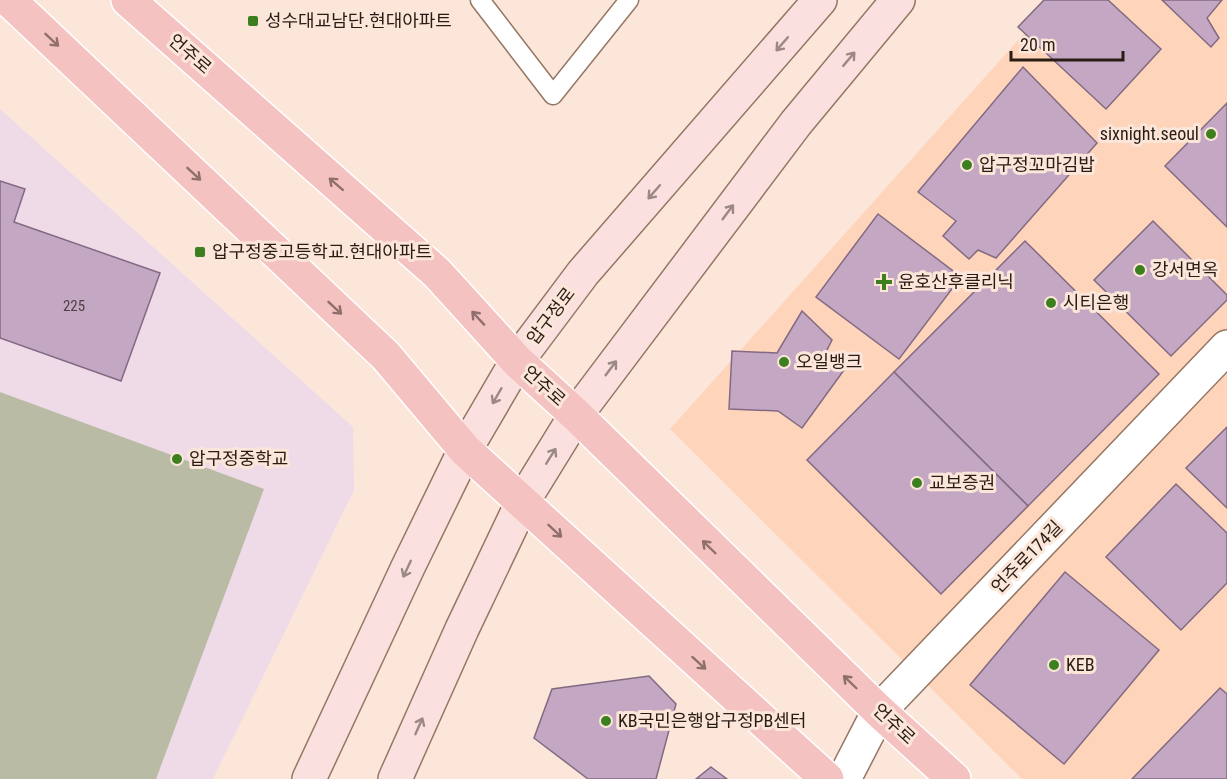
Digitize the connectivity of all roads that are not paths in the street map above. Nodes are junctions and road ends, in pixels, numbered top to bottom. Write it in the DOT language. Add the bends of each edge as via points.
graph roads {
  1 [pos="9,0"];
  2 [pos="128,0"];
  3 [pos="480,0"];
  4 [pos="629,0"];
  5 [pos="820,0"];
  6 [pos="898,0"];
  7 [pos="1227,347"];
  8 [pos="517,361"];
  9 [pos="576,415"];
  10 [pos="465,450"];
  11 [pos="523,501"];
  12 [pos="879,711"];
  13 [pos="309,779"];
  14 [pos="395,779"];
  15 [pos="827,779"];
  16 [pos="843,779"];
  17 [pos="954,779"];
  1 -- 10 [label="main road, one-way" via="386,356"];
  8 -- 2 [label="main road, 언주로, one-way" via="437,273"];
  3 -- 4 [label="lane" via="553,95"];
  5 -- 8 [label="main road, 압구정로, one-way" via="583,273"];
  9 -- 6 [label="main road, one-way" via="796,123"];
  7 -- 12 [label="street, 언주로174길"];
  8 -- 9 [label="main road, 언주로"];
  8 -- 10 [label="main road, 압구정로, one-way"];
  11 -- 9 [label="main road, one-way"];
  12 -- 9 [label="main road, 언주로, one-way"];
  10 -- 11 [label="main road"];
  10 -- 13 [label="main road, 압구정로, one-way"];
  14 -- 11 [label="main road, one-way"];
  11 -- 15 [label="main road, one-way"];
  12 -- 16 [label="street, 언주로174길"];
  12 -- 17 [label="main road, 언주로"];
}
